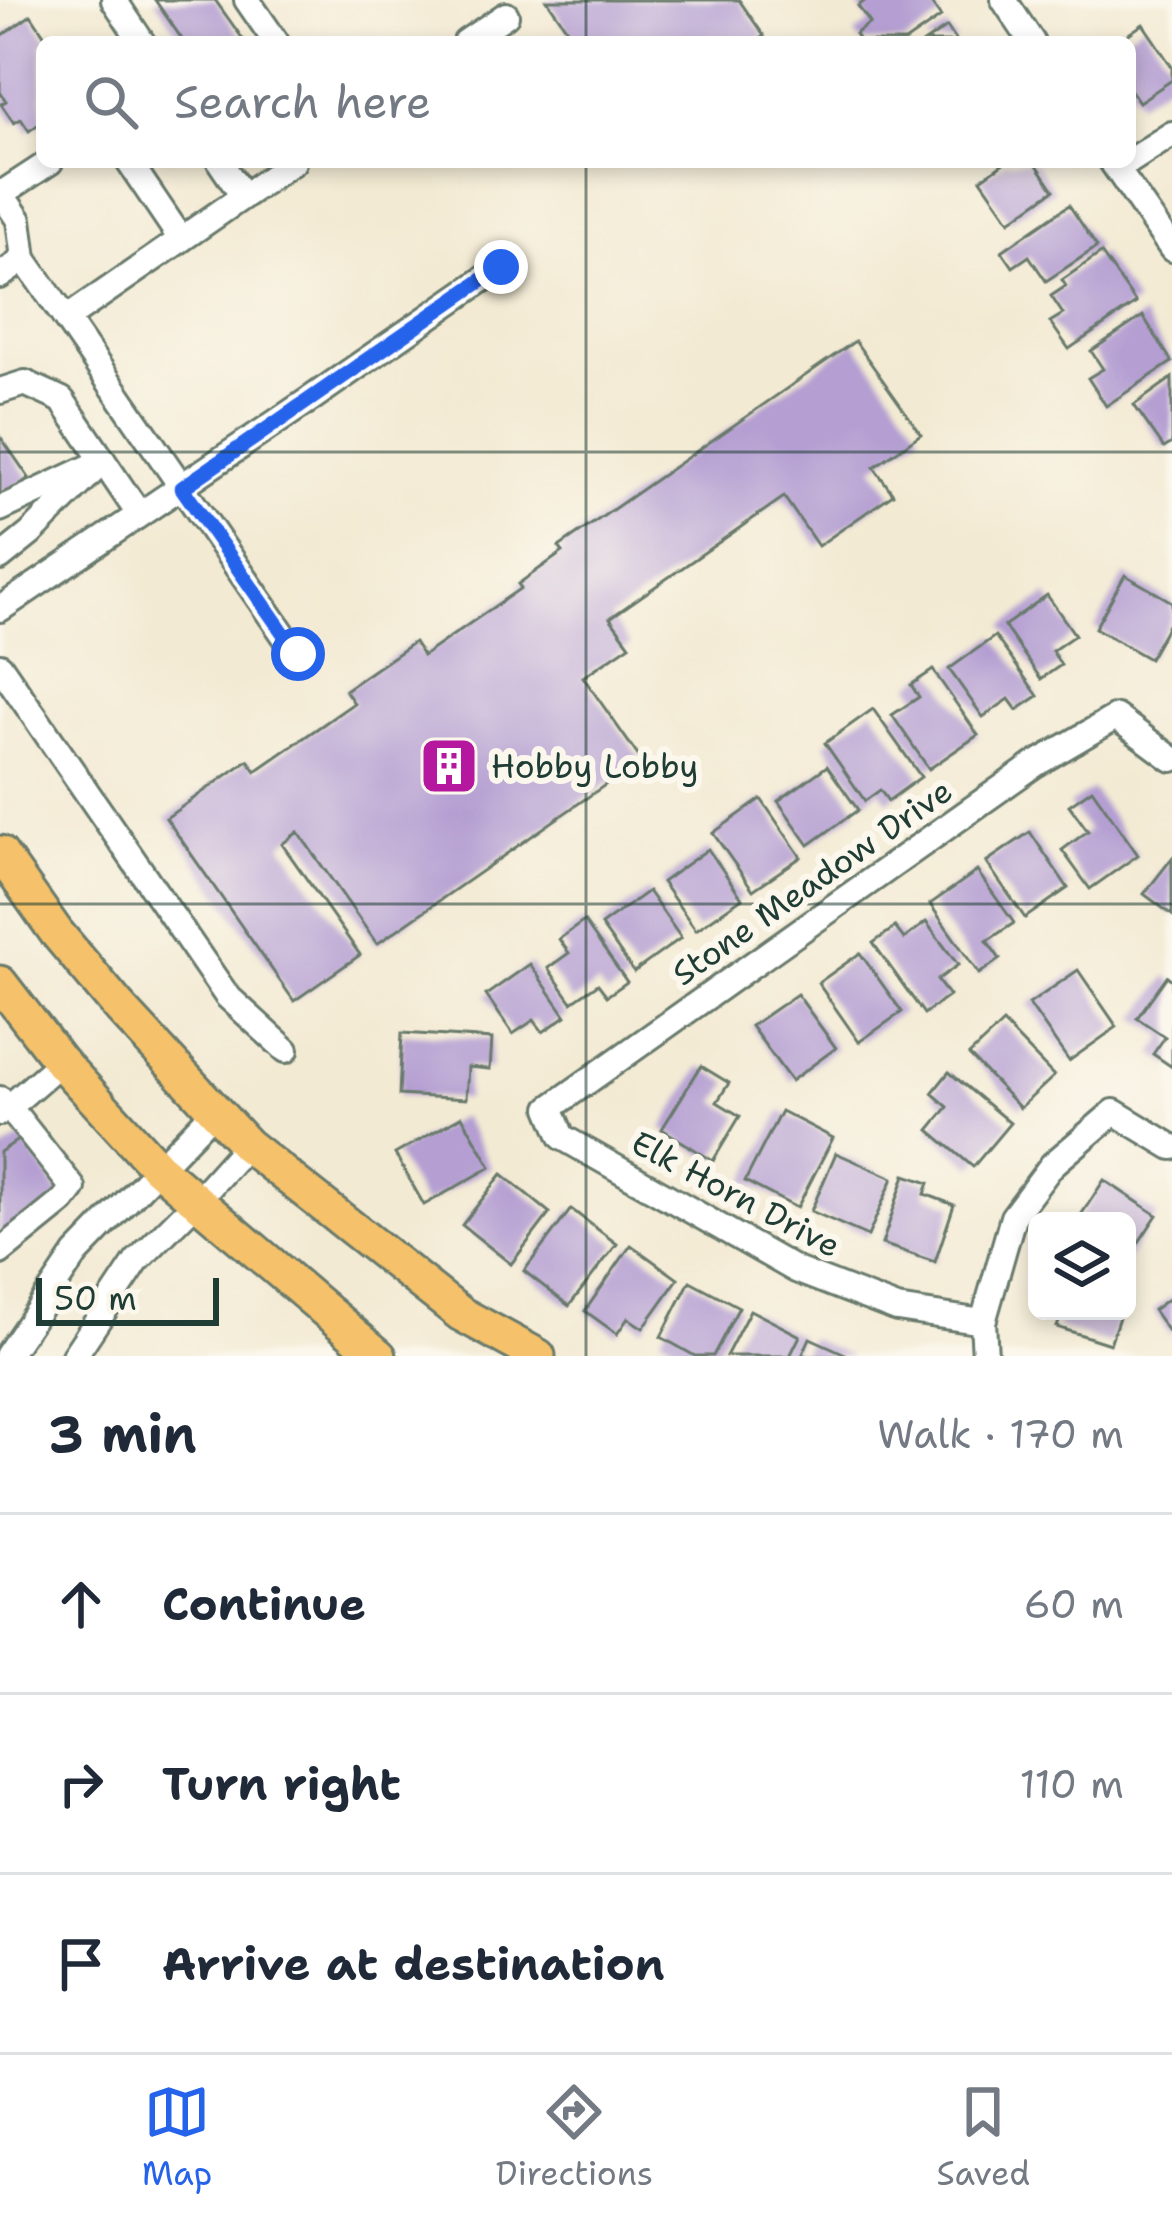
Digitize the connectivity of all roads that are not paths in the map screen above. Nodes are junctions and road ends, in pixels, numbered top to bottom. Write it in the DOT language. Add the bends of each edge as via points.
graph roads {
  1 [pos="114,0"];
  2 [pos="247,0"];
  3 [pos="1004,0"];
  4 [pos="506,15"];
  5 [pos="138,36"];
  6 [pos="272,36"];
  7 [pos="475,36"];
  8 [pos="1028,36"];
  9 [pos="1172,134"];
  10 [pos="1136,156"];
  11 [pos="41,168"];
  12 [pos="133,168"];
  13 [pos="224,168"];
  14 [pos="284,168"];
  15 [pos="1124,168"];
  16 [pos="1,193"];
  17 [pos="243,196"];
  18 [pos="182,239"];
  19 [pos="1172,249"];
  20 [pos="24,259"];
  21 [pos="501,267"];
  22 [pos="0,276"];
  23 [pos="66,320"];
  24 [pos="0,391"];
  25 [pos="103,461"];
  26 [pos="182,488"];
  27 [pos="0,509"];
  28 [pos="139,514"];
  29 [pos="0,558"];
  30 [pos="0,609"];
  31 [pos="298,654"];
  32 [pos="0,666"];
  33 [pos="1172,759"];
  34 [pos="0,853"];
  35 [pos="0,983"];
  36 [pos="286,1050"];
  37 [pos="61,1062"];
  38 [pos="3,1106"];
  39 [pos="550,1108"];
  40 [pos="214,1111"];
  41 [pos="247,1145"];
  42 [pos="1172,1147"];
  43 [pos="157,1167"];
  44 [pos="195,1203"];
  45 [pos="0,1252"];
  46 [pos="983,1322"];
  47 [pos="7,1356"];
  48 [pos="74,1356"];
  49 [pos="379,1356"];
  50 [pos="538,1356"];
  51 [pos="985,1356"];
  1 -- 5 [label="street"];
  2 -- 6 [label="street"];
  3 -- 8 [label="street"];
  4 -- 7 [label="street"];
  9 -- 10 [label="street"];
  11 -- 16 [label="street"];
  12 -- 18 [label="street"];
  13 -- 17 [label="street"];
  14 -- 17 [label="street"];
  15 -- 19 [label="street"];
  16 -- 20 [label="street" via="19,220"];
  17 -- 18 [label="street"];
  18 -- 23 [label="street"];
  20 -- 22 [label="street"];
  20 -- 23 [label="street"];
  21 -- 26 [label="street"];
  23 -- 26 [label="street"];
  24 -- 25 [label="street" via="25,382 62,400"];
  25 -- 27 [label="street"];
  25 -- 28 [label="street"];
  25 -- 29 [label="street"];
  26 -- 28 [label="street"];
  26 -- 31 [label="street"];
  28 -- 30 [label="street"];
  32 -- 36 [label="street" via="227,996"];
  33 -- 39 [label="street, Stone Meadow Drive" via="1116,717 1034,765"];
  34 -- 40 [label="main road" via="56,932"];
  35 -- 37 [label="main road"];
  37 -- 38 [label="street"];
  37 -- 43 [label="main road"];
  38 -- 45 [label="street" via="73,1188"];
  39 -- 46 [label="street, Elk Horn Drive" via="562,1136 796,1270 897,1309"];
  40 -- 41 [label="main road"];
  40 -- 43 [label="street"];
  41 -- 44 [label="street"];
  41 -- 50 [label="main road" via="461,1314"];
  42 -- 46 [label="street" via="1114,1112 1052,1165 1013,1217"];
  43 -- 44 [label="main road"];
  43 -- 47 [label="street" via="76,1254"];
  44 -- 48 [label="street" via="137,1261"];
  44 -- 49 [label="main road"];
  46 -- 51 [label="street"];
}
